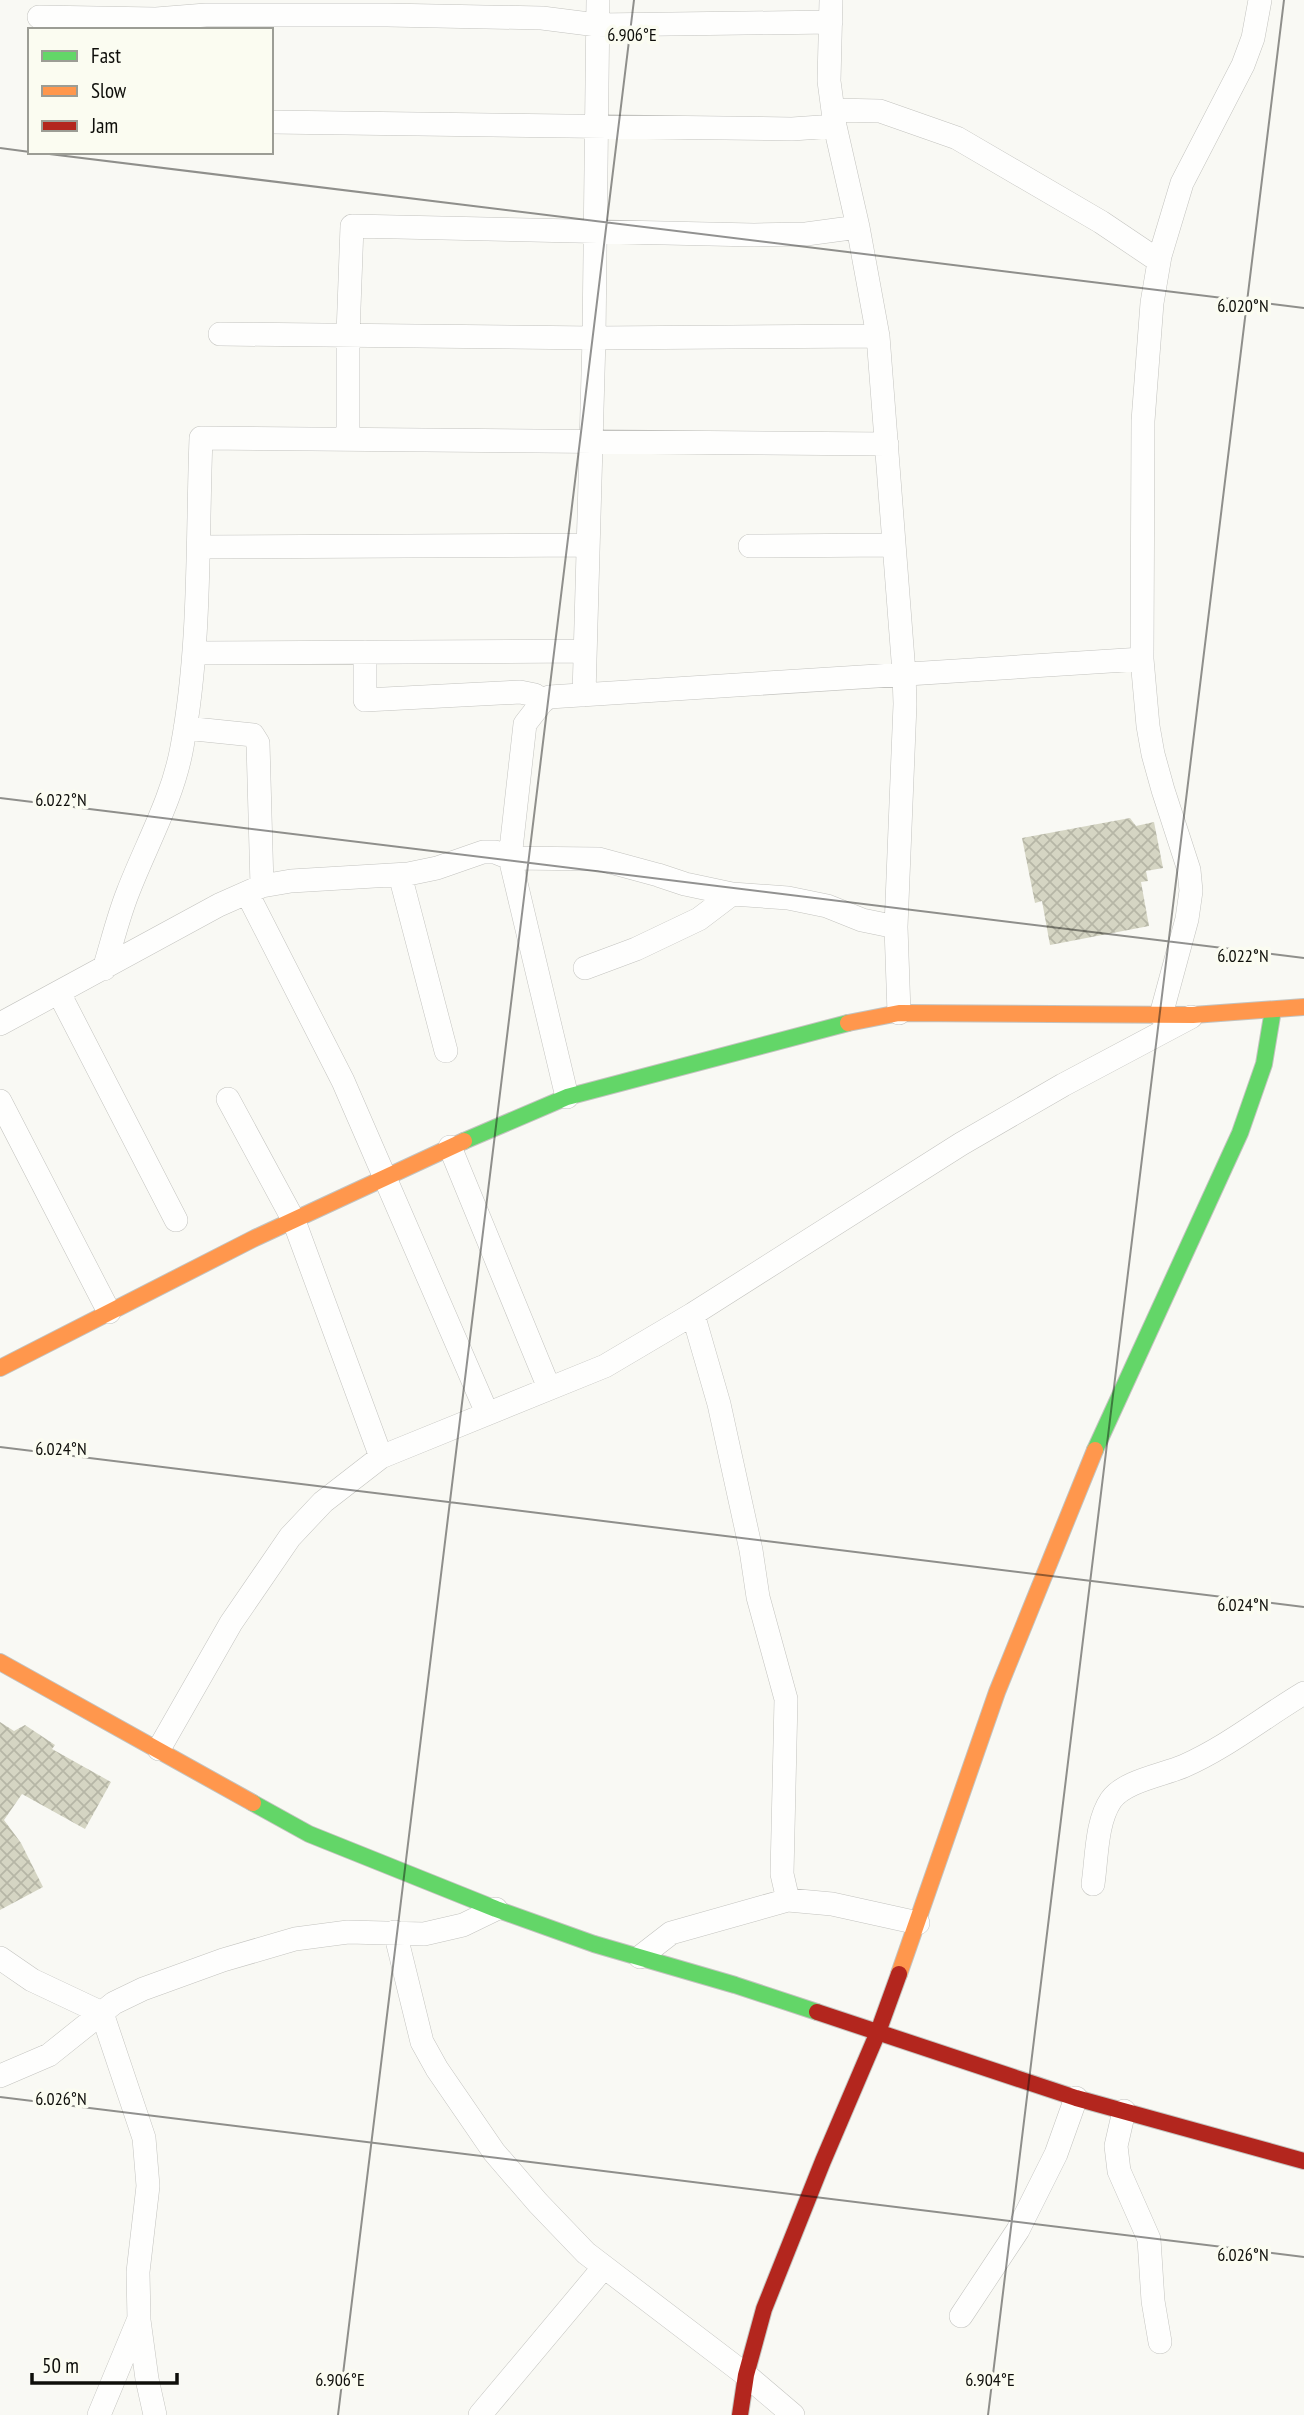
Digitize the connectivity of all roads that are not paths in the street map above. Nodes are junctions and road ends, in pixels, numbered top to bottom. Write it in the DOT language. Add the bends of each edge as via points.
graph roads {
  1 [pos="598,0"];
  2 [pos="1260,0"];
  3 [pos="388,7"];
  4 [pos="831,11"];
  5 [pos="39,17"];
  6 [pos="597,25"];
  7 [pos="835,118"];
  8 [pos="273,122"];
  9 [pos="596,125"];
  10 [pos="858,227"];
  11 [pos="595,233"];
  12 [pos="1159,261"];
  13 [pos="220,334"];
  14 [pos="348,335"];
  15 [pos="878,336"];
  16 [pos="594,338"];
  17 [pos="348,439"];
  18 [pos="590,441"];
  19 [pos="887,444"];
  20 [pos="893,544"];
  21 [pos="587,545"];
  22 [pos="750,546"];
  23 [pos="199,547"];
  24 [pos="585,651"];
  25 [pos="194,653"];
  26 [pos="365,653"];
  27 [pos="1142,659"];
  28 [pos="904,673"];
  29 [pos="584,695"];
  30 [pos="542,702"];
  31 [pos="185,728"];
  32 [pos="510,858"];
  33 [pos="400,875"];
  34 [pos="255,889"];
  35 [pos="732,894"];
  36 [pos="896,927"];
  37 [pos="585,968"];
  38 [pos="104,969"];
  39 [pos="59,993"];
  40 [pos="1304,1007"];
  41 [pos="1273,1010"];
  42 [pos="899,1013"];
  43 [pos="1161,1015"];
  44 [pos="1194,1015"];
  45 [pos="0,1024"];
  46 [pos="446,1051"];
  47 [pos="567,1097"];
  48 [pos="228,1099"];
  49 [pos="0,1101"];
  50 [pos="450,1147"];
  51 [pos="385,1177"];
  52 [pos="176,1220"];
  53 [pos="294,1221"];
  54 [pos="109,1312"];
  55 [pos="693,1314"];
  56 [pos="0,1368"];
  57 [pos="549,1388"];
  58 [pos="487,1413"];
  59 [pos="381,1457"];
  60 [pos="0,1662"];
  61 [pos="1304,1693"];
  62 [pos="159,1749"];
  63 [pos="1093,1884"];
  64 [pos="788,1900"];
  65 [pos="496,1909"];
  66 [pos="918,1923"];
  67 [pos="395,1932"];
  68 [pos="640,1957"];
  69 [pos="0,1958"];
  70 [pos="102,2013"];
  71 [pos="878,2032"];
  72 [pos="0,2076"];
  73 [pos="1076,2098"];
  74 [pos="1124,2111"];
  75 [pos="1304,2160"];
  76 [pos="604,2267"];
  77 [pos="961,2316"];
  78 [pos="139,2320"];
  79 [pos="1160,2342"];
  80 [pos="746,2375"];
  81 [pos="99,2415"];
  82 [pos="155,2415"];
  83 [pos="480,2415"];
  84 [pos="740,2415"];
  85 [pos="793,2415"];
  1 -- 6 [label="street"];
  2 -- 12 [label="street" via="1243,65 1182,183"];
  3 -- 5 [label="street" via="156,19"];
  3 -- 6 [label="street"];
  4 -- 6 [label="street"];
  4 -- 7 [label="street" via="829,81"];
  6 -- 9 [label="street"];
  7 -- 9 [label="street" via="792,129"];
  7 -- 10 [label="street"];
  7 -- 12 [label="street" via="880,111 957,138"];
  8 -- 9 [label="street"];
  9 -- 11 [label="street"];
  10 -- 11 [label="street" via="806,234"];
  10 -- 15 [label="street"];
  11 -- 14 [label="street" via="352,226"];
  11 -- 16 [label="street"];
  12 -- 27 [label="street" via="1143,421"];
  13 -- 14 [label="street"];
  14 -- 16 [label="street"];
  14 -- 17 [label="street"];
  15 -- 16 [label="street"];
  15 -- 19 [label="street"];
  16 -- 18 [label="street"];
  17 -- 18 [label="street"];
  17 -- 23 [label="street" via="201,438"];
  18 -- 19 [label="street"];
  18 -- 21 [label="street"];
  19 -- 20 [label="street"];
  20 -- 22 [label="street"];
  20 -- 28 [label="street"];
  21 -- 23 [label="street"];
  21 -- 24 [label="street"];
  23 -- 25 [label="street"];
  24 -- 26 [label="street"];
  24 -- 29 [label="street"];
  25 -- 26 [label="street"];
  25 -- 31 [label="street"];
  26 -- 30 [label="street" via="365,700 520,692"];
  27 -- 28 [label="street"];
  27 -- 43 [label="street" via="1153,754 1189,870 1191,891"];
  28 -- 29 [label="street"];
  28 -- 36 [label="street"];
  29 -- 30 [label="street" via="549,697"];
  30 -- 32 [label="street" via="525,724"];
  31 -- 34 [label="street" via="242,732 253,735 258,743"];
  31 -- 38 [label="street" via="167,798 127,894"];
  32 -- 33 [label="street" via="483,852"];
  32 -- 35 [label="street" via="599,859"];
  32 -- 47 [label="street"];
  33 -- 34 [label="street" via="290,881"];
  33 -- 46 [label="street"];
  34 -- 38 [label="street"];
  34 -- 51 [label="street"];
  35 -- 36 [label="street" via="788,898"];
  35 -- 37 [label="street" via="699,919"];
  36 -- 42 [label="street"];
  38 -- 39 [label="street"];
  39 -- 45 [label="street"];
  39 -- 52 [label="street"];
  40 -- 41 [label="street"];
  41 -- 44 [label="street"];
  41 -- 66 [label="street" via="1264,1064 1240,1133 1097,1445 998,1692"];
  42 -- 43 [label="street"];
  42 -- 47 [label="street"];
  43 -- 44 [label="street"];
  44 -- 55 [label="street" via="961,1144"];
  47 -- 50 [label="street"];
  48 -- 53 [label="street"];
  49 -- 54 [label="street"];
  50 -- 51 [label="street"];
  50 -- 57 [label="street"];
  51 -- 53 [label="street"];
  51 -- 58 [label="street"];
  53 -- 54 [label="street"];
  53 -- 59 [label="street"];
  54 -- 56 [label="street"];
  55 -- 57 [label="street" via="606,1366"];
  55 -- 64 [label="street" via="719,1404 758,1597 786,1699 782,1874"];
  57 -- 58 [label="street"];
  58 -- 59 [label="street"];
  59 -- 62 [label="street" via="323,1502 290,1537 231,1623"];
  60 -- 62 [label="street"];
  61 -- 63 [label="street" via="1227,1744 1112,1797 1103,1814"];
  62 -- 65 [label="street" via="309,1834"];
  64 -- 66 [label="street" via="832,1904"];
  64 -- 68 [label="street" via="671,1933"];
  65 -- 67 [label="street" via="463,1925 424,1934"];
  65 -- 68 [label="street"];
  66 -- 71 [label="street"];
  67 -- 70 [label="street" via="295,1939 144,1989"];
  67 -- 76 [label="street" via="422,2042 437,2069 494,2152 547,2213"];
  68 -- 71 [label="street"];
  69 -- 70 [label="street" via="32,1980"];
  70 -- 72 [label="street" via="48,2055"];
  70 -- 78 [label="street" via="144,2138 148,2186 138,2272"];
  71 -- 73 [label="street"];
  71 -- 80 [label="street" via="789,2243"];
  73 -- 74 [label="street"];
  73 -- 77 [label="street" via="1056,2154 1018,2230"];
  74 -- 75 [label="street"];
  74 -- 79 [label="street" via="1116,2146 1119,2171 1149,2239"];
  76 -- 80 [label="street"];
  76 -- 83 [label="street"];
  78 -- 81 [label="street"];
  78 -- 82 [label="street"];
  80 -- 84 [label="street"];
  80 -- 85 [label="street"];
}
